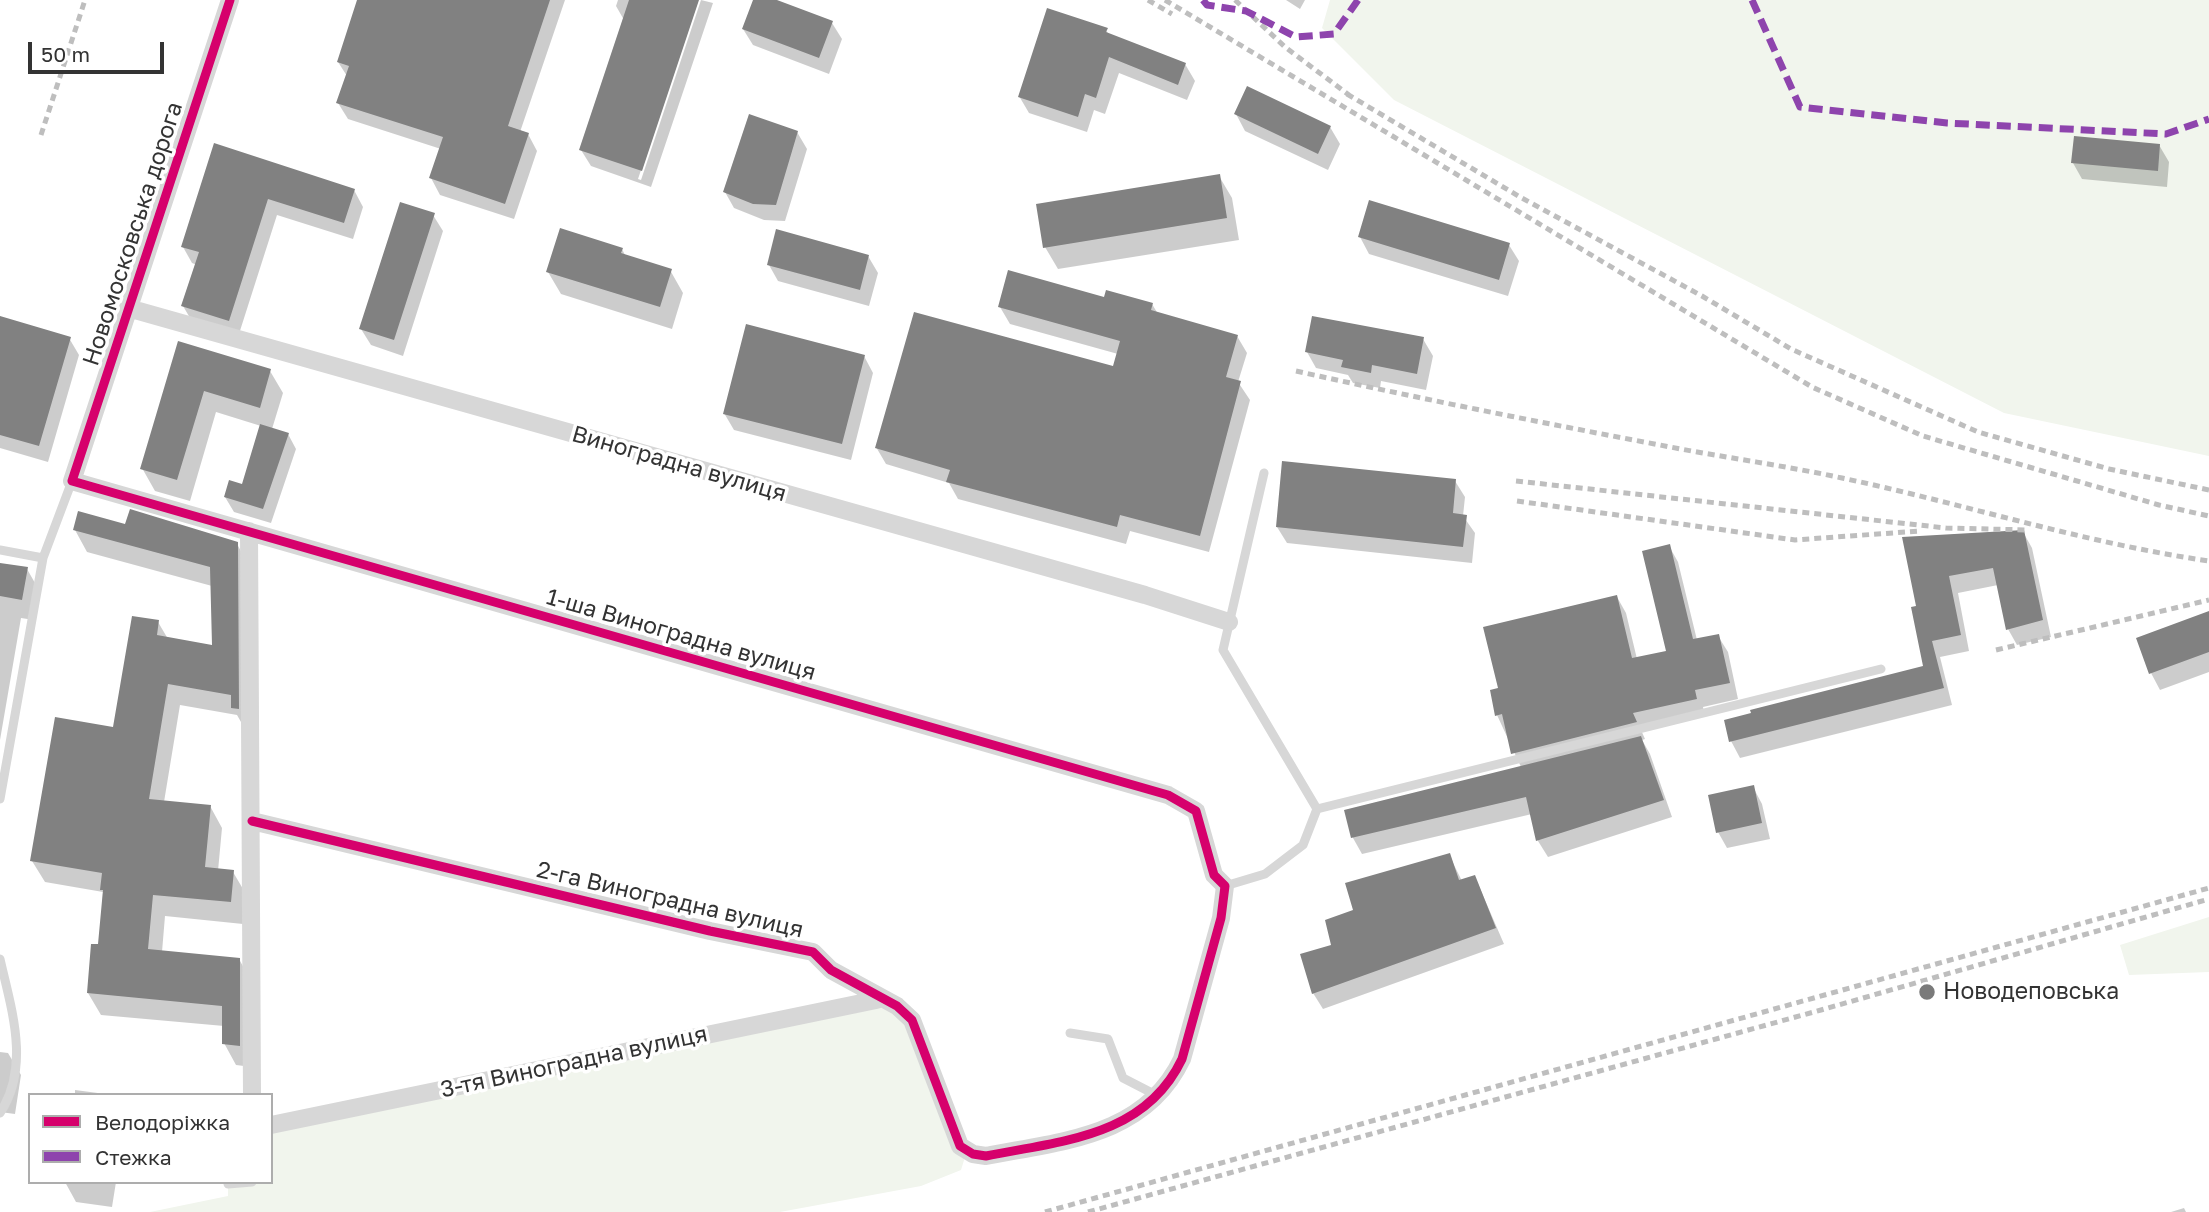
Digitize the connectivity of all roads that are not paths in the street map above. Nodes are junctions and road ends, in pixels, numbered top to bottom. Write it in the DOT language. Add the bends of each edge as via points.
graph roads {
  1 [pos="230,0"];
  2 [pos="128,308"];
  3 [pos="1264,473"];
  4 [pos="72,481"];
  5 [pos="249,531"];
  6 [pos="0,550"];
  7 [pos="43,558"];
  8 [pos="1229,622"];
  9 [pos="1881,669"];
  10 [pos="0,799"];
  11 [pos="1317,809"];
  12 [pos="253,821"];
  13 [pos="1224,886"];
  14 [pos="0,959"];
  15 [pos="876,1000"];
  16 [pos="1070,1033"];
  17 [pos="252,1093"];
  18 [pos="1158,1097"];
  19 [pos="0,1113"];
  20 [pos="273,1125"];
  1 -- 2 [label="street, Новомосковська дорога"];
  2 -- 4 [label="street, Новомосковська дорога"];
  2 -- 8 [label="street, Виноградна вулиця"];
  3 -- 8 [label="lane"];
  4 -- 5 [label="street, 1-ша Виноградна вулиця"];
  4 -- 7 [label="lane"];
  5 -- 12 [label="street"];
  5 -- 13 [label="street, 1-ша Виноградна вулиця" via="1168,795 1196,811 1214,875"];
  6 -- 7 [label="lane"];
  7 -- 10 [label="lane"];
  8 -- 11 [label="lane" via="1223,650"];
  9 -- 11 [label="lane"];
  11 -- 13 [label="lane" via="1303,845 1265,874"];
  12 -- 17 [label="street"];
  12 -- 18 [label="street, 2-га Виноградна вулиця" via="813,952 831,970 897,1006 912,1020 960,1146 973,1154 986,1156 1108,1129"];
  13 -- 18 [label="street, 2-га Виноградна вулиця" via="1221,918 1182,1059"];
  14 -- 19 [label="lane" via="18,1043"];
  15 -- 20 [label="street, 3-тя Виноградна вулиця"];
  16 -- 18 [label="lane" via="1108,1039 1124,1078"];
}
